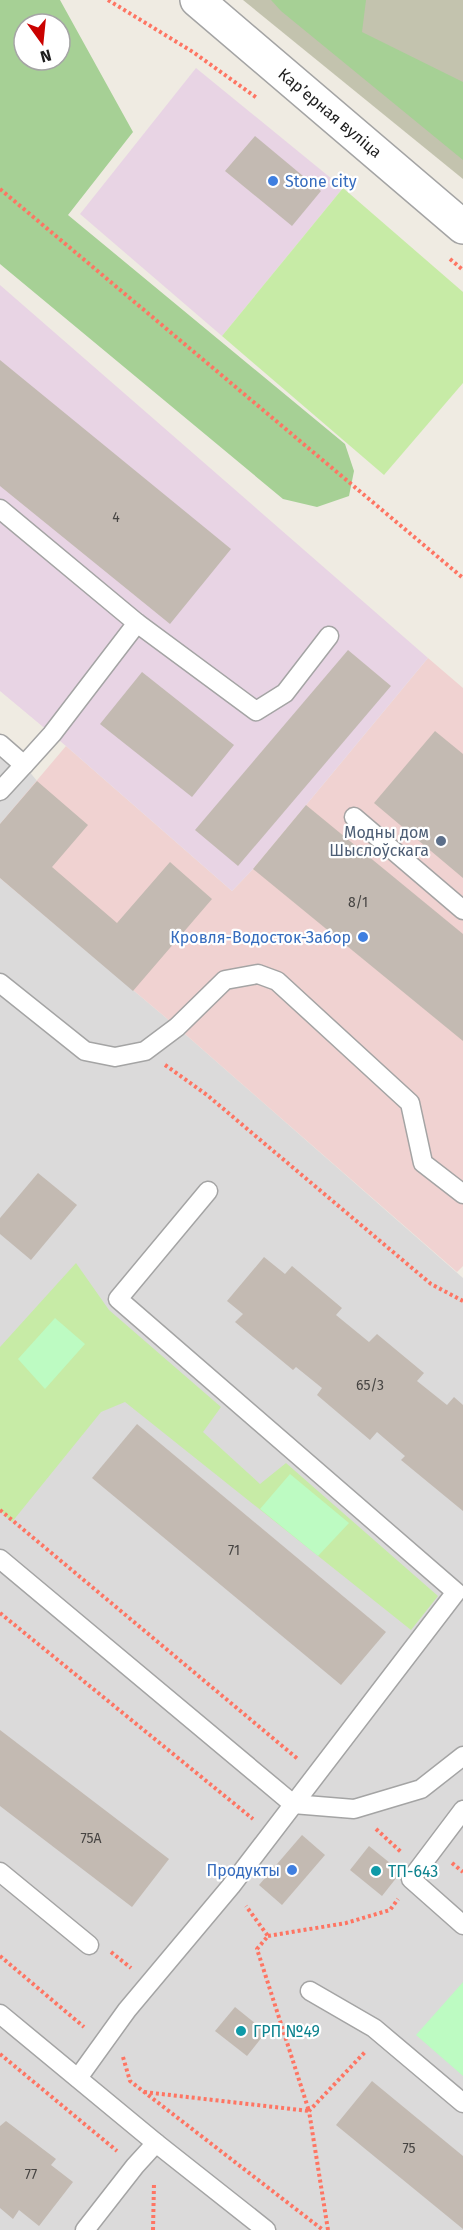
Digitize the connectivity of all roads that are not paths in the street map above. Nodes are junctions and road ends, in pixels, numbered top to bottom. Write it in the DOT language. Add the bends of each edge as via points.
graph roads {
  1 [pos="197,0"];
  2 [pos="463,227"];
  3 [pos="0,509"];
  4 [pos="137,623"];
  5 [pos="329,636"];
  6 [pos="0,744"];
  7 [pos="24,765"];
  8 [pos="0,791"];
  9 [pos="354,818"];
  10 [pos="463,910"];
  11 [pos="0,983"];
  12 [pos="208,1191"];
  13 [pos="463,1194"];
  14 [pos="0,1559"];
  15 [pos="463,1756"];
  16 [pos="293,1804"];
  17 [pos="463,1810"];
  18 [pos="0,1872"];
  19 [pos="463,1925"];
  20 [pos="89,1945"];
  21 [pos="310,1991"];
  22 [pos="0,2014"];
  23 [pos="78,2078"];
  24 [pos="463,2103"];
  25 [pos="156,2143"];
  26 [pos="85,2230"];
  27 [pos="266,2230"];
  1 -- 2 [label="street, Карʼерная вуліца"];
  3 -- 4 [label="lane"];
  4 -- 5 [label="lane" via="256,711 285,693"];
  4 -- 7 [label="lane" via="52,735"];
  6 -- 7 [label="lane"];
  7 -- 8 [label="lane"];
  9 -- 10 [label="lane"];
  11 -- 13 [label="lane" via="86,1051 115,1057 145,1051 177,1027 225,980 258,974 277,981 411,1103 423,1163"];
  12 -- 16 [label="lane" via="118,1299 456,1592"];
  14 -- 16 [label="lane"];
  15 -- 16 [label="lane" via="421,1789 354,1809"];
  16 -- 23 [label="lane" via="231,1886 127,2010"];
  17 -- 19 [label="lane" via="411,1879"];
  18 -- 20 [label="lane"];
  21 -- 24 [label="lane" via="374,2028"];
  22 -- 23 [label="lane"];
  23 -- 25 [label="lane"];
  25 -- 26 [label="lane"];
  25 -- 27 [label="lane"];
}
